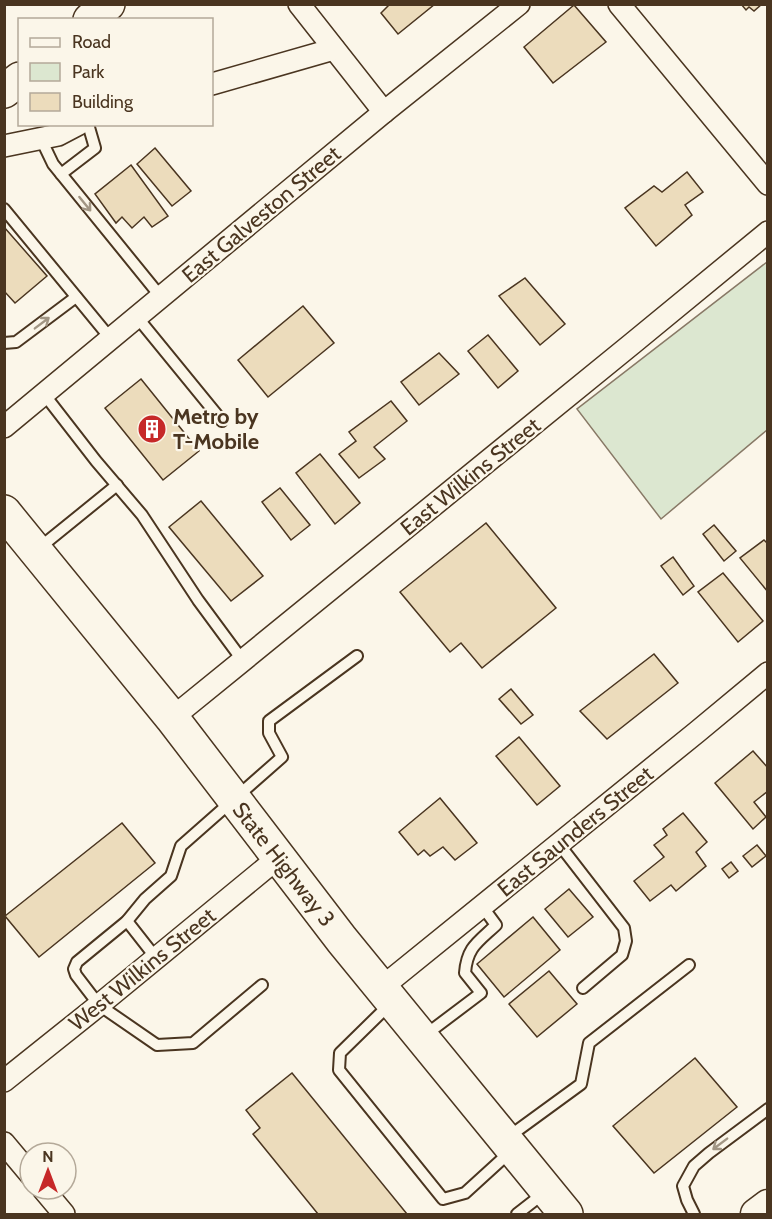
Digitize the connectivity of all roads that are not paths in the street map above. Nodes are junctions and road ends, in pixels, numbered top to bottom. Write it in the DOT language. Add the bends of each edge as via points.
graph roads {
  1 [pos="108,4"];
  2 [pos="299,4"];
  3 [pos="519,4"];
  4 [pos="619,4"];
  5 [pos="92,18"];
  6 [pos="334,49"];
  7 [pos="18,80"];
  8 [pos="213,84"];
  9 [pos="4,91"];
  10 [pos="384,112"];
  11 [pos="75,126"];
  12 [pos="89,126"];
  13 [pos="50,137"];
  14 [pos="4,146"];
  15 [pos="61,174"];
  16 [pos="768,184"];
  17 [pos="4,209"];
  18 [pos="768,232"];
  19 [pos="76,297"];
  20 [pos="161,297"];
  21 [pos="137,317"];
  22 [pos="111,339"];
  23 [pos="4,343"];
  24 [pos="44,394"];
  25 [pos="222,421"];
  26 [pos="4,427"];
  27 [pos="117,485"];
  28 [pos="4,512"];
  29 [pos="36,551"];
  30 [pos="357,656"];
  31 [pos="243,660"];
  32 [pos="768,673"];
  33 [pos="172,718"];
  34 [pos="234,800"];
  35 [pos="559,844"];
  36 [pos="279,857"];
  37 [pos="482,906"];
  38 [pos="127,921"];
  39 [pos="156,958"];
  40 [pos="689,964"];
  41 [pos="262,985"];
  42 [pos="582,988"];
  43 [pos="387,995"];
  44 [pos="99,1005"];
  45 [pos="422,1038"];
  46 [pos="4,1081"];
  47 [pos="768,1109"];
  48 [pos="4,1143"];
  49 [pos="509,1145"];
  50 [pos="18,1160"];
  51 [pos="53,1201"];
  52 [pos="556,1203"];
  53 [pos="768,1205"];
  54 [pos="64,1215"];
  55 [pos="517,1215"];
  56 [pos="694,1215"];
  57 [pos="756,1215"];
  1 -- 5 [label="main road"];
  2 -- 6 [label="street"];
  3 -- 10 [label="street, East Galveston Street"];
  4 -- 16 [label="street"];
  6 -- 8 [label="street"];
  6 -- 10 [label="street"];
  7 -- 9 [label="main road"];
  10 -- 20 [label="street, East Galveston Street"];
  11 -- 13 [label="street"];
  12 -- 15 [label="lane" via="95,148"];
  13 -- 14 [label="street"];
  13 -- 15 [label="lane" via="53,164"];
  15 -- 20 [label="lane, one-way"];
  17 -- 19 [label="lane"];
  18 -- 31 [label="street, East Wilkins Street"];
  19 -- 22 [label="lane"];
  23 -- 19 [label="lane, one-way" via="16,342"];
  20 -- 21 [label="street, East Galveston Street"];
  21 -- 22 [label="street, East Galveston Street"];
  21 -- 25 [label="lane"];
  22 -- 24 [label="street, East Galveston Street"];
  24 -- 26 [label="street, East Galveston Street"];
  24 -- 27 [label="lane"];
  27 -- 29 [label="lane"];
  27 -- 31 [label="lane"];
  28 -- 29 [label="main road, State Highway 3"];
  29 -- 33 [label="main road, State Highway 3"];
  30 -- 34 [label="lane" via="269,721 269,732 282,757"];
  31 -- 33 [label="street, East Wilkins Street"];
  32 -- 35 [label="street, East Saunders Street"];
  33 -- 34 [label="main road, State Highway 3"];
  34 -- 36 [label="main road, State Highway 3"];
  34 -- 38 [label="lane" via="181,846 171,876"];
  35 -- 37 [label="street, East Saunders Street"];
  35 -- 42 [label="lane" via="624,928 622,955"];
  36 -- 39 [label="street, West Wilkins Street"];
  36 -- 43 [label="main road, State Highway 3"];
  37 -- 43 [label="street, East Saunders Street"];
  37 -- 45 [label="lane" via="496,925 473,946 466,959 465,973 481,993"];
  38 -- 39 [label="lane"];
  38 -- 44 [label="lane" via="77,962 74,969"];
  39 -- 44 [label="street, West Wilkins Street"];
  40 -- 49 [label="lane" via="589,1043 581,1084"];
  41 -- 44 [label="lane" via="193,1043 158,1045"];
  43 -- 45 [label="main road, State Highway 3"];
  43 -- 49 [label="lane" via="340,1053 339,1070 444,1198 465,1193"];
  44 -- 46 [label="street, West Wilkins Street"];
  45 -- 49 [label="main road, State Highway 3"];
  47 -- 56 [label="lane, one-way" via="694,1166 683,1186"];
  48 -- 50 [label="street"];
  49 -- 52 [label="main road, State Highway 3"];
  51 -- 54 [label="street"];
  52 -- 55 [label="lane"];
  53 -- 57 [label="street"];
}
